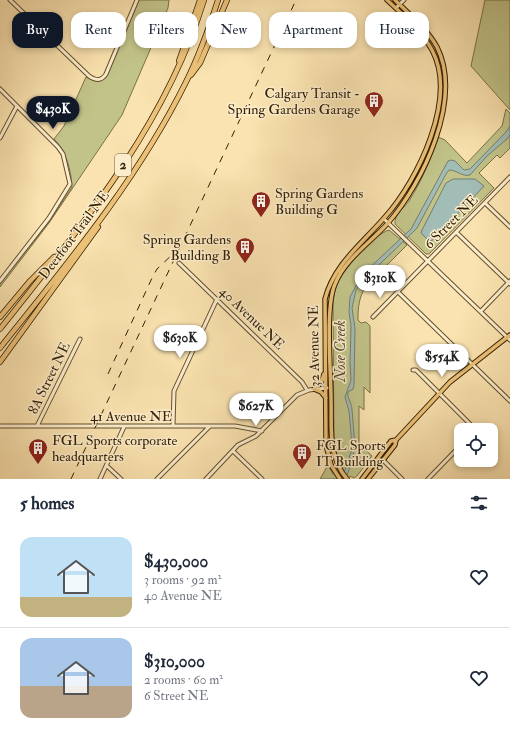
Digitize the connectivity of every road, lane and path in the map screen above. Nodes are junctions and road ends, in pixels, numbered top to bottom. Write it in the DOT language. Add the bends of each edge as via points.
graph roads {
  1 [pos="10,0"];
  2 [pos="136,0"];
  3 [pos="200,0"];
  4 [pos="204,0"];
  5 [pos="218,0"];
  6 [pos="227,0"];
  7 [pos="387,0"];
  8 [pos="395,0"];
  9 [pos="404,0"];
  10 [pos="399,4"];
  11 [pos="396,8"];
  12 [pos="175,74"];
  13 [pos="186,82"];
  14 [pos="0,90"];
  15 [pos="17,106"];
  16 [pos="0,138"];
  17 [pos="510,177"];
  18 [pos="115,200"];
  19 [pos="485,203"];
  20 [pos="384,219"];
  21 [pos="388,223"];
  22 [pos="510,227"];
  23 [pos="456,232"];
  24 [pos="63,250"];
  25 [pos="428,261"];
  26 [pos="179,263"];
  27 [pos="0,281"];
  28 [pos="509,282"];
  29 [pos="398,292"];
  30 [pos="217,299"];
  31 [pos="481,311"];
  32 [pos="0,317"];
  33 [pos="373,317"];
  34 [pos="0,329"];
  35 [pos="509,337"];
  36 [pos="18,339"];
  37 [pos="80,339"];
  38 [pos="0,348"];
  39 [pos="0,362"];
  40 [pos="472,364"];
  41 [pos="0,366"];
  42 [pos="413,370"];
  43 [pos="325,371"];
  44 [pos="326,388"];
  45 [pos="331,388"];
  46 [pos="314,389"];
  47 [pos="307,390"];
  48 [pos="439,393"];
  49 [pos="326,398"];
  50 [pos="510,401"];
  51 [pos="469,423"];
  52 [pos="0,426"];
  53 [pos="37,426"];
  54 [pos="173,426"];
  55 [pos="124,427"];
  56 [pos="209,427"];
  57 [pos="262,430"];
  58 [pos="396,440"];
  59 [pos="233,451"];
  60 [pos="454,452"];
  61 [pos="383,460"];
  62 [pos="107,466"];
  63 [pos="339,478"];
  64 [pos="361,478"];
  65 [pos="100,479"];
  66 [pos="121,479"];
  67 [pos="157,479"];
  68 [pos="206,479"];
  69 [pos="262,479"];
  70 [pos="347,479"];
  71 [pos="368,479"];
  72 [pos="402,479"];
  73 [pos="428,479"];
  1 -- 2 [label="street" via="94,79 104,78"];
  3 -- 12 [label="highway"];
  4 -- 12 [label="highway, Deerfoot Trail NE / 2"];
  5 -- 13 [label="highway, Deerfoot Trail NE / 2"];
  6 -- 13 [label="highway" via="200,63"];
  7 -- 11 [label="main road, 32 Avenue NE"];
  8 -- 10 [label="main road, 32 Avenue NE"];
  9 -- 10 [label="street"];
  10 -- 11 [label="street"];
  10 -- 21 [label="main road, 32 Avenue NE" via="423,28 437,48 446,88 441,120 430,154 416,182"];
  11 -- 20 [label="main road, 32 Avenue NE" via="432,50 439,71 440,88 435,118 424,152 412,178"];
  12 -- 24 [label="highway, Deerfoot Trail NE / 2" via="144,132 114,180"];
  13 -- 18 [label="highway, Deerfoot Trail NE / 2"];
  14 -- 15 [label="street"];
  15 -- 16 [label="street"];
  15 -- 27 [label="street" via="60,150 70,187"];
  17 -- 19 [label="street, 6 Street NE"];
  18 -- 36 [label="highway" via="92,238"];
  18 -- 38 [label="highway, Deerfoot Trail NE / 2"];
  19 -- 22 [label="street"];
  19 -- 23 [label="street, 6 Street NE"];
  20 -- 21 [label="street"];
  20 -- 43 [label="main road, 32 Avenue NE" via="338,267 327,290"];
  21 -- 25 [label="street"];
  21 -- 45 [label="main road, 32 Avenue NE" via="344,269 332,292"];
  23 -- 25 [label="street, 6 Street NE"];
  23 -- 28 [label="street"];
  24 -- 32 [label="highway" via="30,281"];
  24 -- 34 [label="highway, Deerfoot Trail NE / 2"];
  25 -- 29 [label="street, 6 Street NE"];
  25 -- 31 [label="street"];
  26 -- 30 [label="street, 40 Avenue NE"];
  28 -- 31 [label="street"];
  29 -- 33 [label="street, 6 Street NE"];
  29 -- 40 [label="street"];
  30 -- 47 [label="street, 40 Avenue NE" via="302,382"];
  30 -- 54 [label="street" via="174,391"];
  31 -- 35 [label="street"];
  35 -- 40 [label="main road"];
  36 -- 39 [label="highway"];
  36 -- 41 [label="highway"];
  37 -- 53 [label="street, 8A Street NE"];
  40 -- 48 [label="main road"];
  40 -- 50 [label="street"];
  42 -- 48 [label="street"];
  43 -- 44 [label="main road, 32 Avenue NE"];
  43 -- 46 [label="main road" via="321,383"];
  44 -- 45 [label="street"];
  44 -- 46 [label="street"];
  44 -- 49 [label="main road, 32 Avenue NE"];
  45 -- 70 [label="main road, 32 Avenue NE" via="332,450 340,471"];
  46 -- 47 [label="street"];
  46 -- 49 [label="main road"];
  47 -- 57 [label="street" via="294,398"];
  48 -- 51 [label="street"];
  48 -- 58 [label="main road"];
  49 -- 63 [label="main road, 32 Avenue NE" via="327,451"];
  52 -- 53 [label="street, 41 Avenue NE"];
  53 -- 55 [label="street, 41 Avenue NE"];
  54 -- 55 [label="street, 41 Avenue NE"];
  54 -- 56 [label="street, 41 Avenue NE"];
  55 -- 62 [label="street"];
  56 -- 57 [label="street, 41 Avenue NE" via="235,426"];
  56 -- 67 [label="street"];
  57 -- 59 [label="street"];
  58 -- 61 [label="main road"];
  58 -- 64 [label="main road" via="391,441"];
  59 -- 68 [label="street"];
  59 -- 69 [label="street"];
  60 -- 73 [label="street"];
  61 -- 71 [label="main road"];
  61 -- 72 [label="street"];
  62 -- 65 [label="street"];
  62 -- 66 [label="street"];
}
